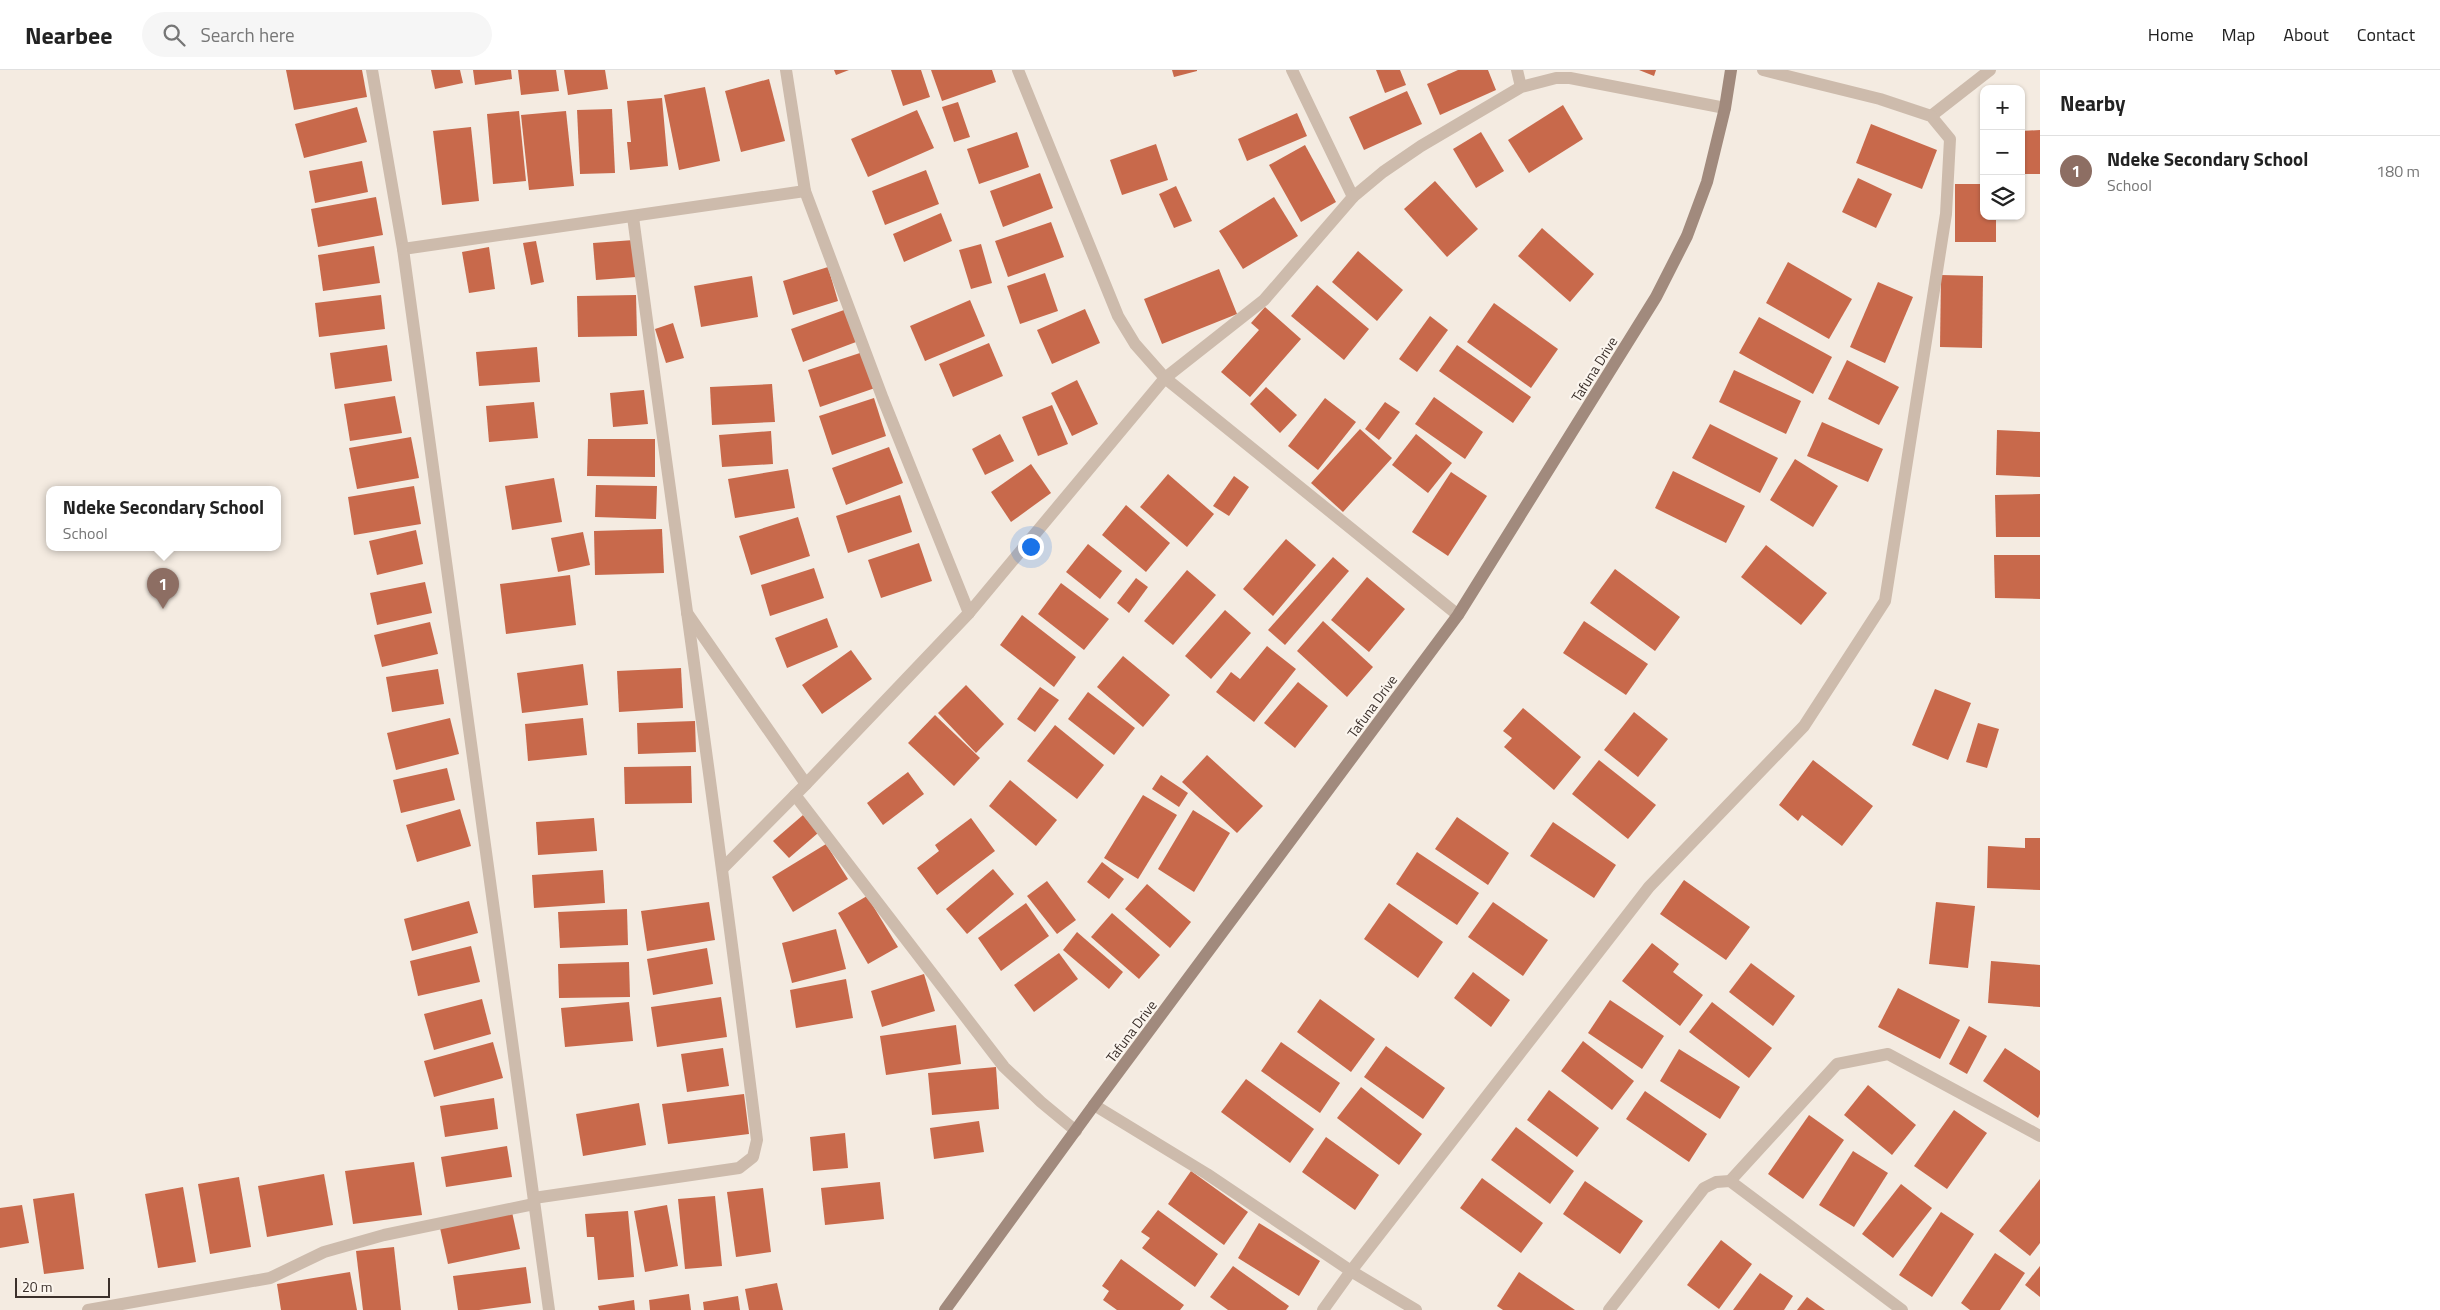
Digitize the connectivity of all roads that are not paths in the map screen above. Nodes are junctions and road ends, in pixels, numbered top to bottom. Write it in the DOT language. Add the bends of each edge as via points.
graph roads {
  1 [pos="372,70"];
  2 [pos="786,70"];
  3 [pos="1018,70"];
  4 [pos="1292,70"];
  5 [pos="1518,70"];
  6 [pos="1731,70"];
  7 [pos="1763,70"];
  8 [pos="1990,70"];
  9 [pos="1521,87"];
  10 [pos="1726,108"];
  11 [pos="1931,116"];
  12 [pos="805,191"];
  13 [pos="1353,197"];
  14 [pos="633,217"];
  15 [pos="403,249"];
  16 [pos="1165,378"];
  17 [pos="686,611"];
  18 [pos="969,614"];
  19 [pos="1458,615"];
  20 [pos="806,784"];
  21 [pos="795,795"];
  22 [pos="724,867"];
  23 [pos="1094,1105"];
  24 [pos="1076,1131"];
  25 [pos="2040,1136"];
  26 [pos="1730,1180"];
  27 [pos="534,1201"];
  28 [pos="1351,1271"];
  29 [pos="88,1310"];
  30 [pos="549,1310"];
  31 [pos="946,1310"];
  32 [pos="1323,1310"];
  33 [pos="1416,1310"];
  34 [pos="1609,1310"];
  35 [pos="1902,1310"];
  1 -- 15 [label="street"];
  2 -- 12 [label="street"];
  3 -- 16 [label="street" via="1118,316 1136,344"];
  4 -- 13 [label="street"];
  5 -- 9 [label="street"];
  6 -- 10 [label="main road, Tafuna Drive"];
  7 -- 11 [label="street" via="1880,99"];
  8 -- 11 [label="street"];
  9 -- 10 [label="street" via="1556,78 1570,78"];
  9 -- 13 [label="street" via="1421,146"];
  10 -- 19 [label="main road, Tafuna Drive" via="1694,218 1656,297"];
  11 -- 28 [label="street" via="1950,140 1946,214 1885,601 1804,726 1649,887"];
  12 -- 14 [label="street"];
  12 -- 18 [label="street" via="886,408"];
  13 -- 16 [label="street" via="1264,300"];
  14 -- 15 [label="street"];
  14 -- 17 [label="street"];
  15 -- 27 [label="street"];
  16 -- 18 [label="street"];
  16 -- 19 [label="street"];
  17 -- 20 [label="street"];
  17 -- 22 [label="street"];
  18 -- 20 [label="street"];
  19 -- 23 [label="main road, Tafuna Drive"];
  20 -- 21 [label="street"];
  21 -- 22 [label="street"];
  21 -- 24 [label="street" via="1004,1066"];
  22 -- 27 [label="street" via="757,1140 753,1158 739,1168"];
  23 -- 24 [label="main road, Tafuna Drive"];
  23 -- 28 [label="street" via="1207,1174"];
  24 -- 31 [label="main road, Tafuna Drive"];
  25 -- 26 [label="street" via="1888,1054 1836,1064"];
  26 -- 34 [label="street" via="1704,1188"];
  26 -- 35 [label="street"];
  27 -- 29 [label="street" via="324,1252 270,1278"];
  27 -- 30 [label="street"];
  28 -- 32 [label="street"];
  28 -- 33 [label="street"];
}
